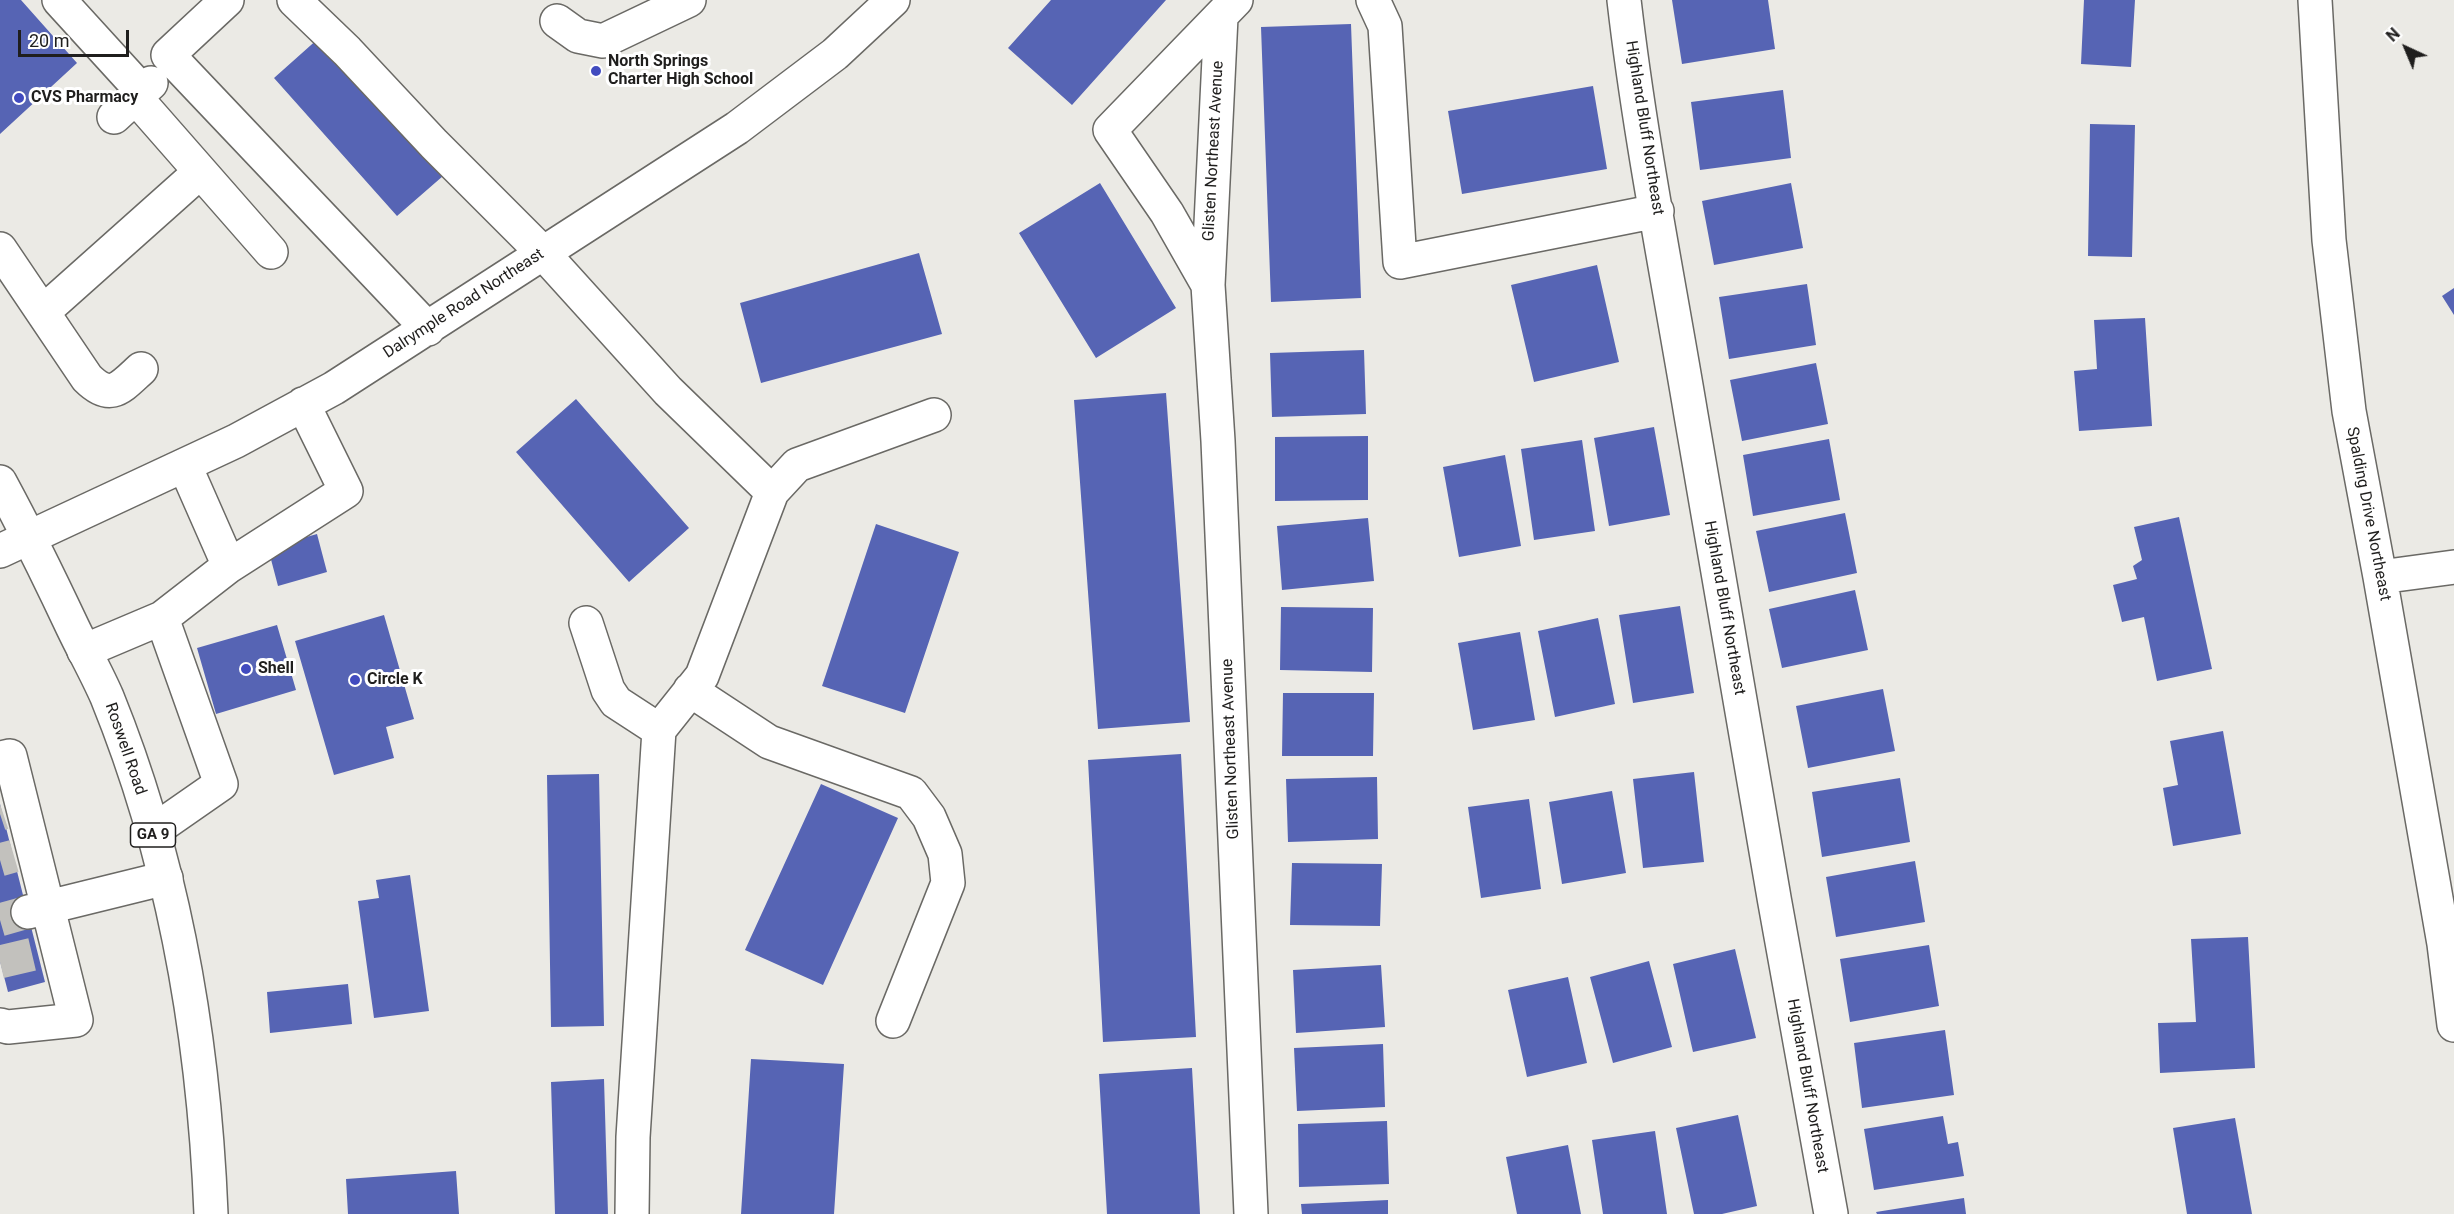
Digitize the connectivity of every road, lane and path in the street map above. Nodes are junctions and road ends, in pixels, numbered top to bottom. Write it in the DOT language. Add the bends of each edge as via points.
graph roads {
  1 [pos="58,0"];
  2 [pos="294,0"];
  3 [pos="893,0"];
  4 [pos="1373,0"];
  5 [pos="1624,0"];
  6 [pos="2315,0"];
  7 [pos="684,1"];
  8 [pos="208,6"];
  9 [pos="1228,9"];
  10 [pos="557,21"];
  11 [pos="175,62"];
  12 [pos="131,102"];
  13 [pos="201,172"];
  14 [pos="1657,211"];
  15 [pos="0,249"];
  16 [pos="271,252"];
  17 [pos="543,254"];
  18 [pos="1208,285"];
  19 [pos="43,312"];
  20 [pos="428,328"];
  21 [pos="141,369"];
  22 [pos="303,404"];
  23 [pos="934,415"];
  24 [pos="185,466"];
  25 [pos="0,482"];
  26 [pos="772,492"];
  27 [pos="30,539"];
  28 [pos="0,551"];
  29 [pos="229,566"];
  30 [pos="2454,567"];
  31 [pos="2380,577"];
  32 [pos="162,618"];
  33 [pos="586,623"];
  34 [pos="84,651"];
  35 [pos="690,690"];
  36 [pos="659,730"];
  37 [pos="0,758"];
  38 [pos="152,832"];
  39 [pos="165,878"];
  40 [pos="38,909"];
  41 [pos="893,1021"];
  42 [pos="0,1025"];
  43 [pos="2454,1025"];
  44 [pos="211,1214"];
  45 [pos="632,1214"];
  46 [pos="1251,1214"];
  47 [pos="1831,1214"];
  1 -- 12 [label="street"];
  2 -- 17 [label="street"];
  3 -- 17 [label="street, Dalrymple Road Northeast" via="835,54 737,128"];
  4 -- 14 [label="street" via="1385,26 1400,262"];
  5 -- 14 [label="street, Highland Bluff Northeast" via="1635,93"];
  6 -- 31 [label="street, Spalding Drive Northeast" via="2329,240 2349,411"];
  7 -- 10 [label="street" via="603,41 578,36"];
  8 -- 11 [label="street" via="168,55"];
  9 -- 18 [label="street, Glisten Northeast Avenue"];
  9 -- 18 [label="street, Glisten Northeast Avenue" via="1110,130 1167,213"];
  11 -- 12 [label="street"];
  11 -- 20 [label="street"];
  12 -- 13 [label="street"];
  13 -- 16 [label="street"];
  13 -- 19 [label="street"];
  14 -- 47 [label="street, Highland Bluff Northeast" via="1771,888"];
  15 -- 19 [label="street"];
  17 -- 20 [label="street, Dalrymple Road Northeast"];
  17 -- 26 [label="street" via="669,391"];
  18 -- 46 [label="street, Glisten Northeast Avenue"];
  19 -- 21 [label="street" via="87,378 98,388 113,390"];
  20 -- 22 [label="street, Dalrymple Road Northeast"];
  22 -- 24 [label="street, Dalrymple Road Northeast"];
  22 -- 29 [label="street" via="346,491"];
  23 -- 26 [label="street" via="797,465"];
  24 -- 27 [label="street, Dalrymple Road Northeast"];
  24 -- 29 [label="street"];
  25 -- 27 [label="street, Roswell Road / GA 9"];
  26 -- 35 [label="street" via="702,676"];
  27 -- 28 [label="street, Dalrymple Road Northeast"];
  27 -- 34 [label="street, Roswell Road / GA 9"];
  29 -- 32 [label="street"];
  30 -- 31 [label="street"];
  31 -- 43 [label="street, Spalding Drive Northeast" via="2444,944"];
  32 -- 34 [label="street"];
  32 -- 38 [label="street" via="222,784"];
  33 -- 36 [label="street" via="608,690 616,702"];
  34 -- 38 [label="street, Roswell Road / GA 9" via="114,717"];
  35 -- 36 [label="street"];
  35 -- 41 [label="street" via="769,742 911,793 929,817 945,854 948,883"];
  36 -- 45 [label="street" via="633,1137"];
  37 -- 40 [label="street" via="10,756 13,811"];
  38 -- 39 [label="street, Roswell Road / GA 9"];
  39 -- 40 [label="street"];
  39 -- 44 [label="street, Roswell Road / GA 9" via="183,948 198,1042"];
  40 -- 42 [label="street" via="48,951 76,1020"];
}
